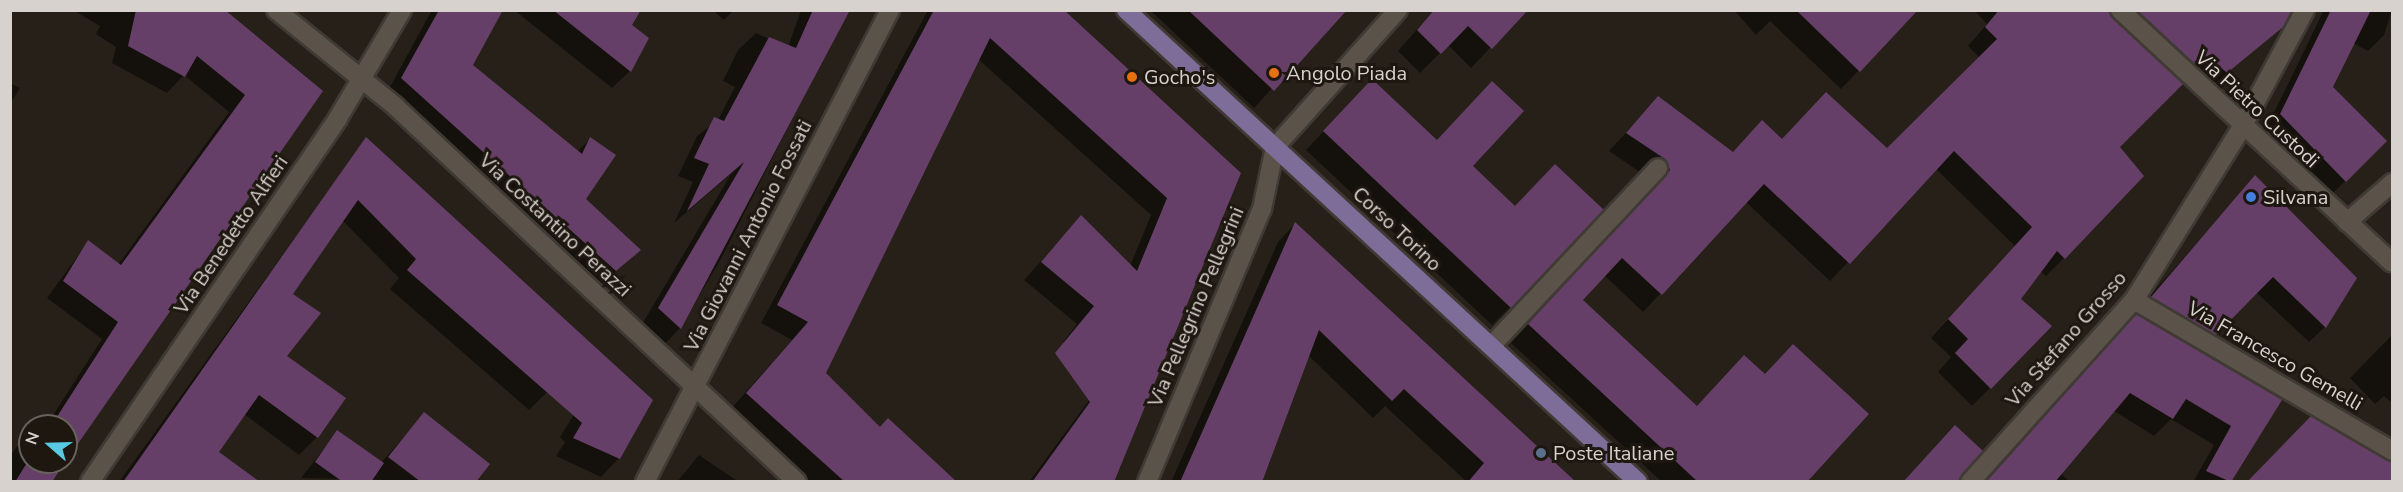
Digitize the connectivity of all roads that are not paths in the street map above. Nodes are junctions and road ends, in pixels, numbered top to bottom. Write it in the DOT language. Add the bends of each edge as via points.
graph roads {
  1 [pos="276,10"];
  2 [pos="402,10"];
  3 [pos="890,10"];
  4 [pos="1126,10"];
  5 [pos="1398,10"];
  6 [pos="2120,10"];
  7 [pos="2305,10"];
  8 [pos="364,78"];
  9 [pos="2242,127"];
  10 [pos="1275,147"];
  11 [pos="1658,168"];
  12 [pos="2392,183"];
  13 [pos="2347,222"];
  14 [pos="2392,263"];
  15 [pos="2134,300"];
  16 [pos="1491,346"];
  17 [pos="695,386"];
  18 [pos="2392,451"];
  19 [pos="90,482"];
  20 [pos="645,482"];
  21 [pos="797,482"];
  22 [pos="1147,482"];
  23 [pos="1638,482"];
  24 [pos="1970,482"];
  1 -- 8 [label="street, Via Costantino Perazzi"];
  2 -- 8 [label="street, Via Benedetto Alfieri"];
  3 -- 17 [label="street, Via Giovanni Antonio Fossati"];
  4 -- 10 [label="main road, Corso Torino"];
  5 -- 10 [label="street"];
  6 -- 9 [label="street, Via Pietro Custodi"];
  7 -- 9 [label="street, Via Stefano Grosso"];
  8 -- 17 [label="street, Via Costantino Perazzi"];
  8 -- 19 [label="street, Via Benedetto Alfieri"];
  9 -- 13 [label="street, Via Pietro Custodi"];
  9 -- 15 [label="street, Via Stefano Grosso"];
  10 -- 16 [label="main road, Corso Torino"];
  10 -- 22 [label="street, Via Pellegrino Pellegrini" via="1262,209"];
  11 -- 16 [label="street"];
  12 -- 13 [label="street"];
  13 -- 14 [label="street, Via Pietro Custodi"];
  15 -- 18 [label="street, Via Francesco Gemelli"];
  15 -- 24 [label="street, Via Stefano Grosso"];
  16 -- 23 [label="main road, Corso Torino"];
  17 -- 20 [label="street, Via Giovanni Antonio Fossati"];
  17 -- 21 [label="street, Via Costantino Perazzi"];
}
